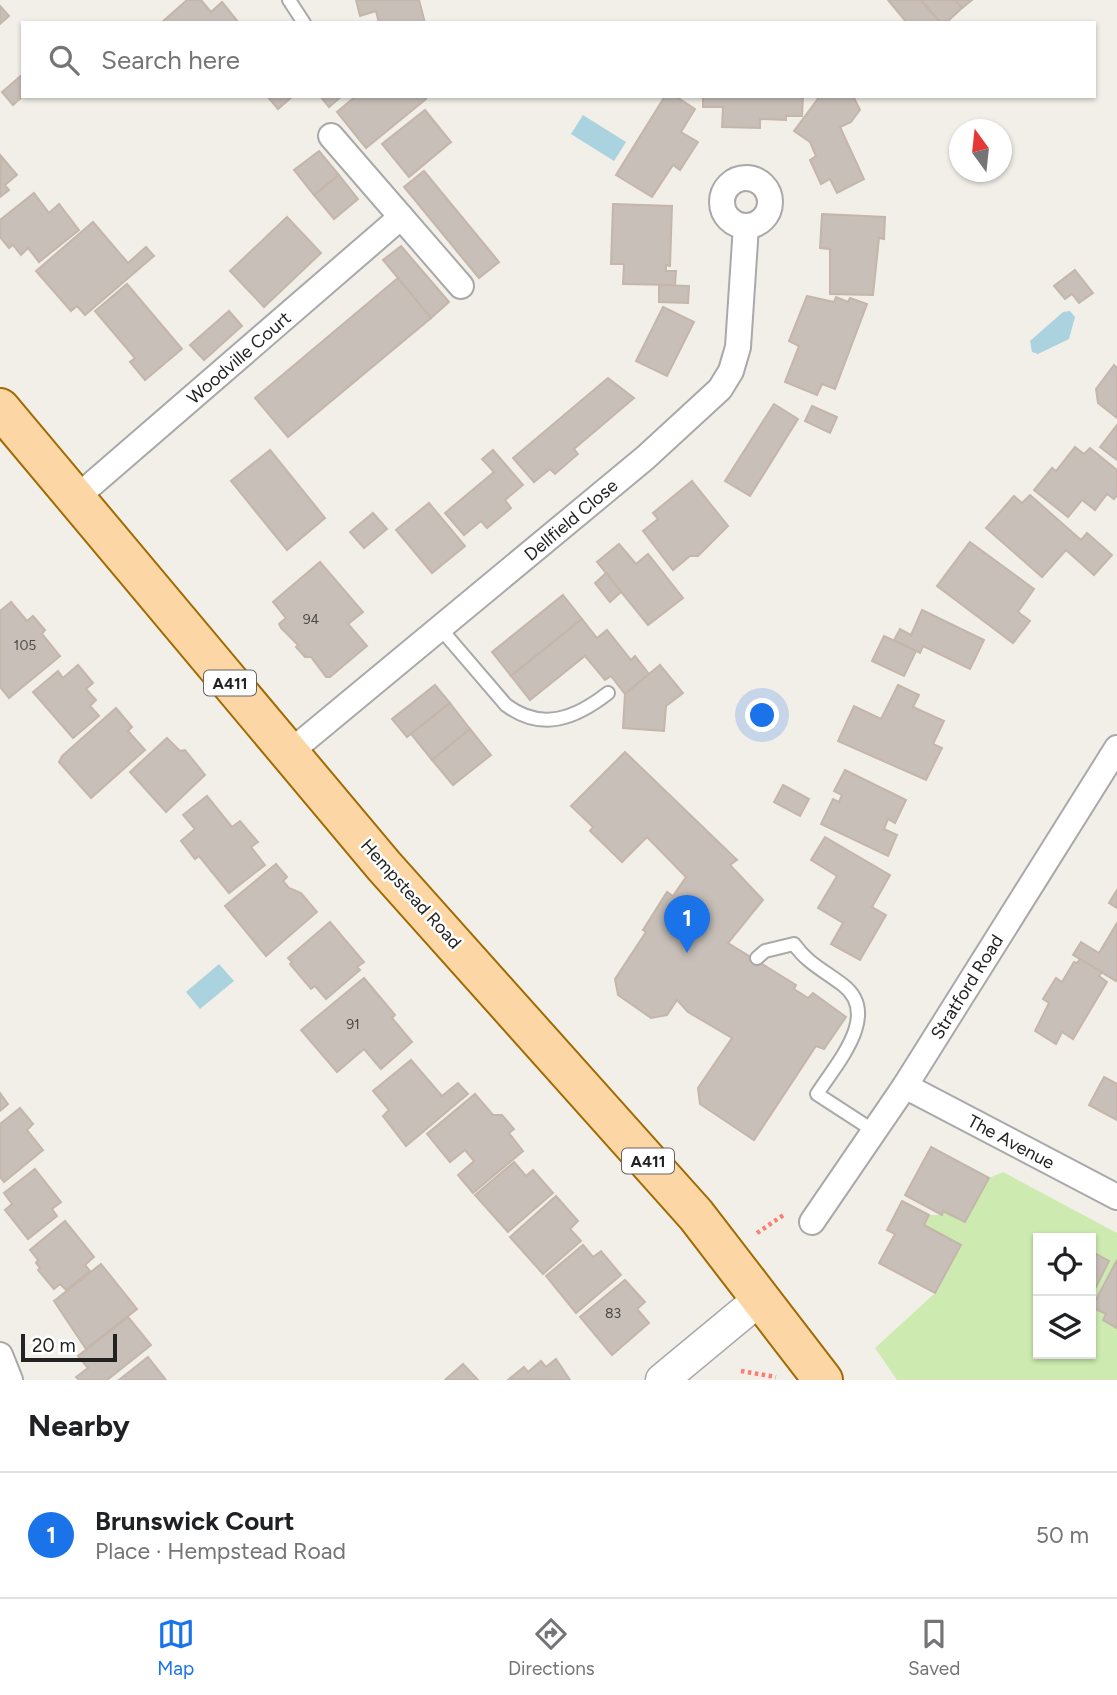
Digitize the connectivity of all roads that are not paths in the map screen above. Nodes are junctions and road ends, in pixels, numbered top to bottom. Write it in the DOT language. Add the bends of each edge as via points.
graph roads {
  1 [pos="289,0"];
  2 [pos="303,21"];
  3 [pos="331,136"];
  4 [pos="401,217"];
  5 [pos="746,226"];
  6 [pos="461,286"];
  7 [pos="0,408"];
  8 [pos="76,498"];
  9 [pos="440,628"];
  10 [pos="608,693"];
  11 [pos="1117,748"];
  12 [pos="289,753"];
  13 [pos="757,958"];
  14 [pos="905,1086"];
  15 [pos="874,1131"];
  16 [pos="1117,1197"];
  17 [pos="812,1222"];
  18 [pos="761,1298"];
  19 [pos="0,1355"];
  20 [pos="10,1380"];
  21 [pos="662,1380"];
  22 [pos="822,1380"];
  1 -- 2 [label="lane"];
  3 -- 4 [label="street"];
  4 -- 6 [label="street"];
  4 -- 8 [label="street, Woodville Court"];
  5 -- 9 [label="street, Dellfield Close" via="738,347 720,389 645,458"];
  7 -- 8 [label="main road, Hempstead Road / A411"];
  8 -- 12 [label="main road, Hempstead Road / A411"];
  9 -- 10 [label="lane" via="518,715 566,719"];
  9 -- 12 [label="street, Dellfield Close"];
  11 -- 14 [label="street, Stratford Road"];
  12 -- 18 [label="main road, Hempstead Road / A411" via="696,1215"];
  13 -- 15 [label="lane" via="765,951 794,944 804,959 846,988 857,1003 860,1019 855,1034 817,1094"];
  14 -- 15 [label="street, Stratford Road"];
  14 -- 16 [label="street, The Avenue"];
  15 -- 17 [label="street, Stratford Road"];
  18 -- 21 [label="street"];
  18 -- 22 [label="main road, Hempstead Road / A411"];
  19 -- 20 [label="street"];
}
